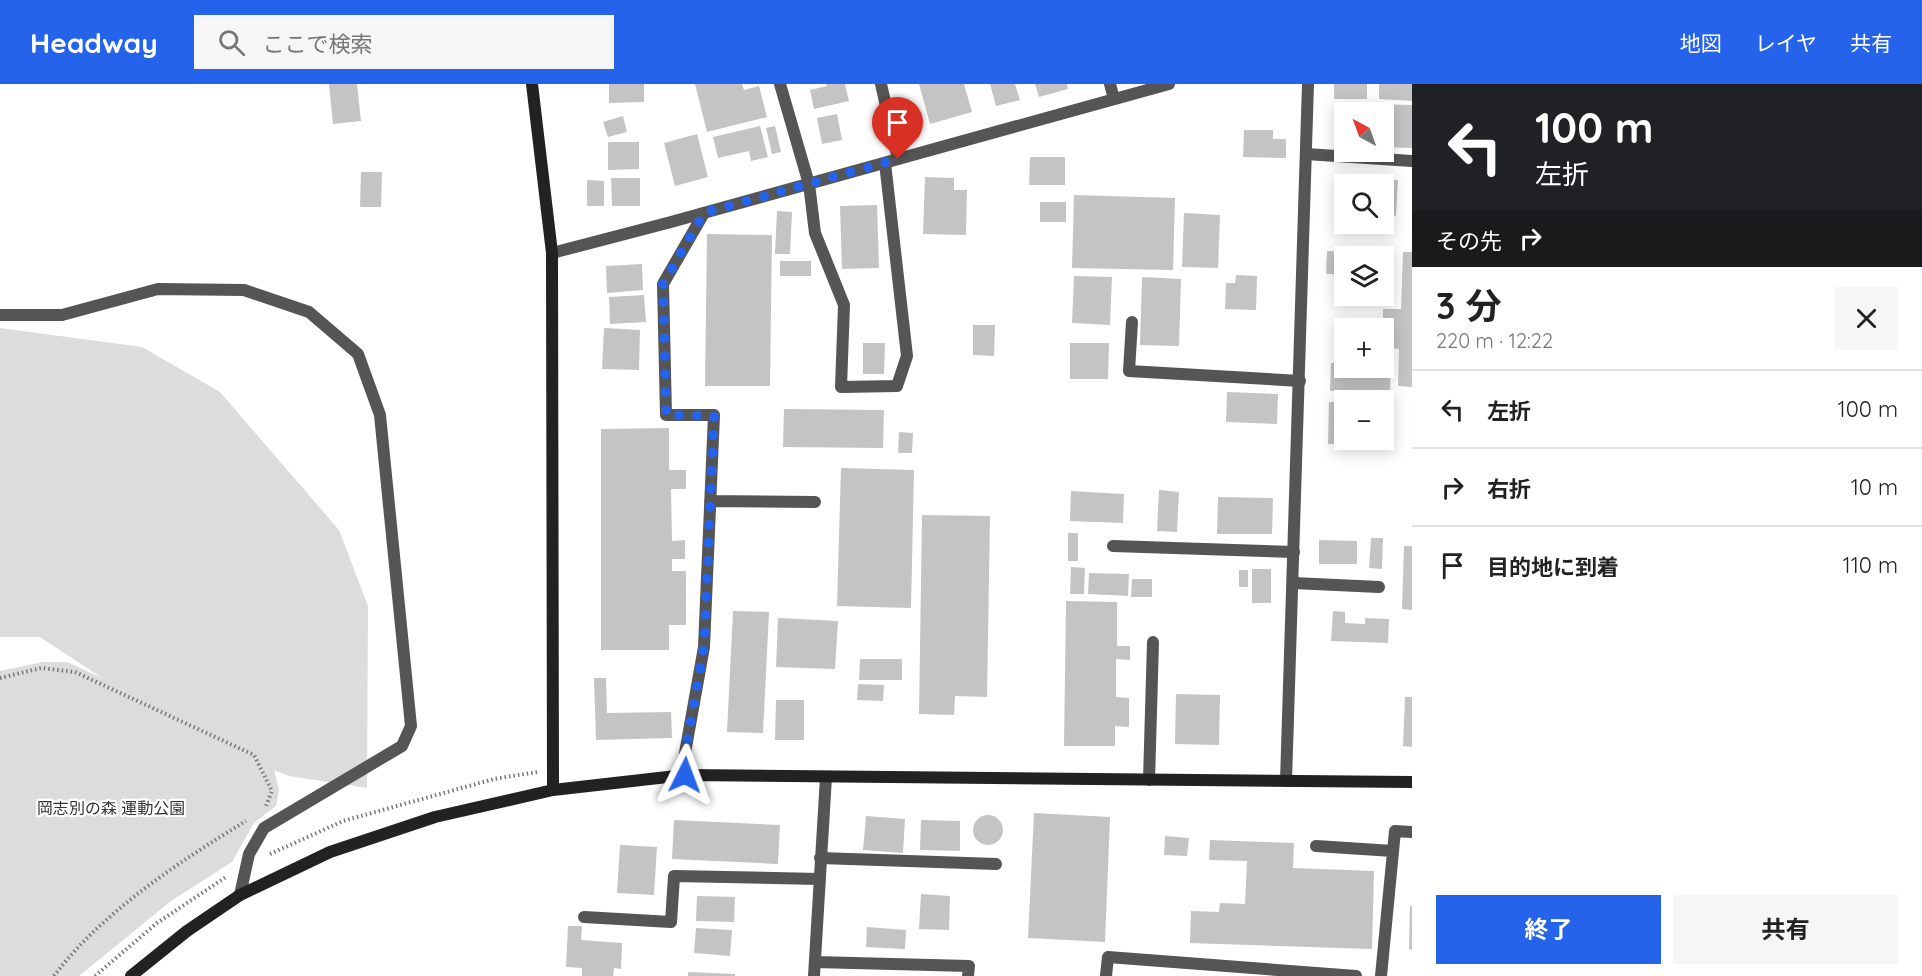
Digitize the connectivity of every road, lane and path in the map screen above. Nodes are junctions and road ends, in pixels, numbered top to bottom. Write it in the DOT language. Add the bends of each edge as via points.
graph roads {
  1 [pos="532,84"];
  2 [pos="780,84"];
  3 [pos="881,84"];
  4 [pos="1110,84"];
  5 [pos="1169,84"];
  6 [pos="1308,84"];
  7 [pos="1114,99"];
  8 [pos="1306,154"];
  9 [pos="898,159"];
  10 [pos="1412,161"];
  11 [pos="885,163"];
  12 [pos="809,184"];
  13 [pos="704,213"];
  14 [pos="552,253"];
  15 [pos="0,315"];
  16 [pos="1132,322"];
  17 [pos="1300,381"];
  18 [pos="710,501"];
  19 [pos="814,502"];
  20 [pos="1113,546"];
  21 [pos="1294,552"];
  22 [pos="1293,583"];
  23 [pos="1379,587"];
  24 [pos="1153,642"];
  25 [pos="0,678"];
  26 [pos="685,775"];
  27 [pos="826,777"];
  28 [pos="1149,780"];
  29 [pos="1286,781"];
  30 [pos="1412,782"];
  31 [pos="553,790"];
  32 [pos="264,810"];
  33 [pos="254,816"];
  34 [pos="1412,832"];
  35 [pos="1316,846"];
  36 [pos="1393,851"];
  37 [pos="820,858"];
  38 [pos="996,864"];
  39 [pos="819,879"];
  40 [pos="240,895"];
  41 [pos="584,917"];
  42 [pos="815,962"];
  43 [pos="54,976"];
  44 [pos="131,976"];
  45 [pos="814,976"];
  46 [pos="968,976"];
  47 [pos="1106,976"];
  48 [pos="1356,976"];
  49 [pos="1381,976"];
  1 -- 14 [label="street"];
  2 -- 12 [label="street"];
  3 -- 9 [label="street"];
  4 -- 7 [label="street"];
  5 -- 7 [label="street"];
  6 -- 8 [label="street"];
  7 -- 9 [label="street"];
  8 -- 10 [label="street"];
  8 -- 17 [label="street"];
  9 -- 11 [label="street"];
  11 -- 12 [label="street"];
  11 -- 12 [label="street" via="907,356 897,386 841,387 844,305 815,233"];
  12 -- 13 [label="street"];
  13 -- 14 [label="street"];
  13 -- 18 [label="street" via="663,284 666,415 714,416"];
  14 -- 31 [label="street"];
  15 -- 40 [label="street" via="62,315 158,289 244,290 309,312 358,354 380,415 411,726 402,746 264,828 249,855"];
  16 -- 17 [label="street" via="1129,371"];
  17 -- 21 [label="street"];
  18 -- 19 [label="street"];
  18 -- 26 [label="street" via="704,647 685,753"];
  20 -- 21 [label="street"];
  21 -- 22 [label="street"];
  22 -- 23 [label="street"];
  22 -- 29 [label="street"];
  24 -- 28 [label="street"];
  25 -- 32 [label="path" via="41,668 75,672 254,755 272,791"];
  26 -- 27 [label="street"];
  26 -- 31 [label="street"];
  27 -- 28 [label="street"];
  27 -- 37 [label="street"];
  28 -- 29 [label="street"];
  29 -- 30 [label="street"];
  31 -- 40 [label="street" via="435,817 330,852"];
  33 -- 43 [label="path" via="151,884 92,933"];
  34 -- 36 [label="street" via="1395,831"];
  35 -- 36 [label="street"];
  36 -- 49 [label="street"];
  37 -- 38 [label="street"];
  37 -- 39 [label="street"];
  39 -- 41 [label="street" via="674,876 671,922"];
  39 -- 42 [label="street"];
  40 -- 44 [label="street"];
  42 -- 45 [label="street"];
  42 -- 46 [label="street" via="969,966"];
  47 -- 48 [label="street" via="1108,957"];
}
